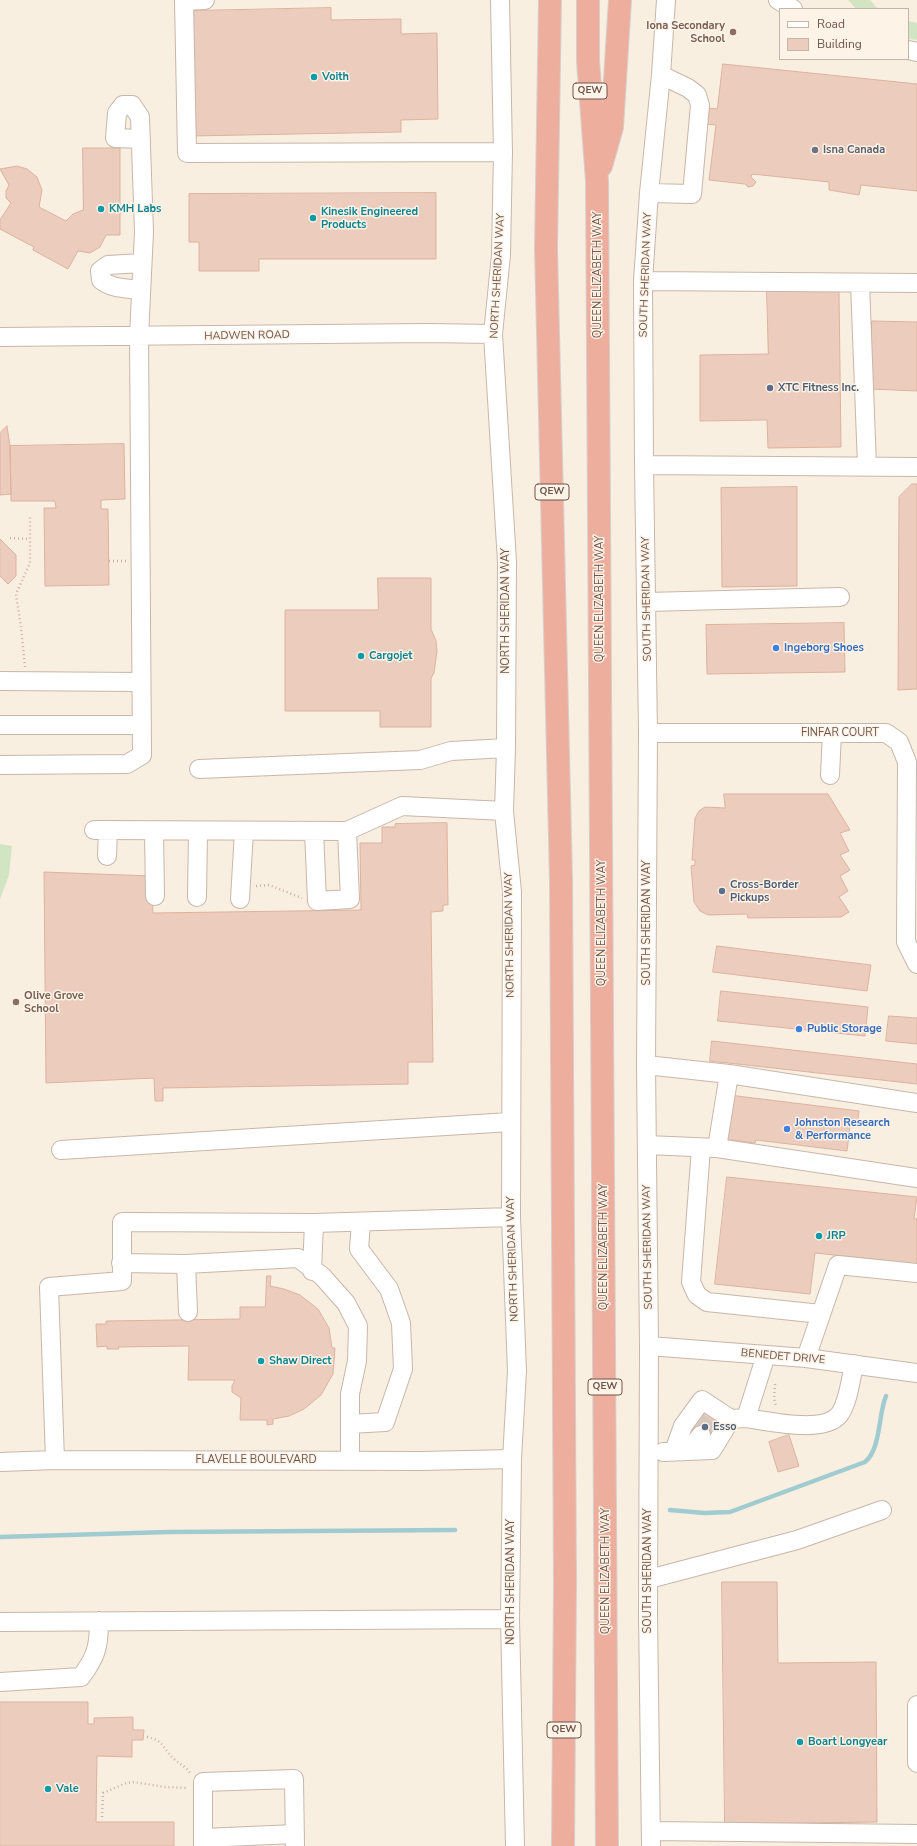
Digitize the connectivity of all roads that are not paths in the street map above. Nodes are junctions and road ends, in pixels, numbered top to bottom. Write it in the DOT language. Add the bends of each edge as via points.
graph roads {
  1 [pos="205,0"];
  2 [pos="500,0"];
  3 [pos="539,0"];
  4 [pos="550,0"];
  5 [pos="588,0"];
  6 [pos="620,0"];
  7 [pos="666,0"];
  8 [pos="778,0"];
  9 [pos="791,8"];
  10 [pos="661,75"];
  11 [pos="550,103"];
  12 [pos="141,138"];
  13 [pos="503,152"];
  14 [pos="597,181"];
  15 [pos="649,193"];
  16 [pos="142,263"];
  17 [pos="643,281"];
  18 [pos="917,282"];
  19 [pos="860,283"];
  20 [pos="141,290"];
  21 [pos="493,334"];
  22 [pos="139,336"];
  23 [pos="0,337"];
  24 [pos="644,465"];
  25 [pos="867,466"];
  26 [pos="917,467"];
  27 [pos="840,597"];
  28 [pos="647,602"];
  29 [pos="0,681"];
  30 [pos="141,682"];
  31 [pos="0,725"];
  32 [pos="142,725"];
  33 [pos="648,733"];
  34 [pos="832,733"];
  35 [pos="506,748"];
  36 [pos="0,765"];
  37 [pos="199,769"];
  38 [pos="830,775"];
  39 [pos="912,797"];
  40 [pos="504,811"];
  41 [pos="154,831"];
  42 [pos="198,831"];
  43 [pos="244,831"];
  44 [pos="314,831"];
  45 [pos="347,831"];
  46 [pos="107,856"];
  47 [pos="241,892"];
  48 [pos="155,896"];
  49 [pos="197,897"];
  50 [pos="917,964"];
  51 [pos="646,1065"];
  52 [pos="729,1074"];
  53 [pos="917,1103"];
  54 [pos="510,1122"];
  55 [pos="647,1145"];
  56 [pos="709,1148"];
  57 [pos="61,1150"];
  58 [pos="917,1178"];
  59 [pos="511,1217"];
  60 [pos="361,1222"];
  61 [pos="314,1223"];
  62 [pos="121,1263"];
  63 [pos="186,1264"];
  64 [pos="312,1271"];
  65 [pos="917,1273"];
  66 [pos="188,1312"];
  67 [pos="821,1314"];
  68 [pos="649,1346"];
  69 [pos="771,1355"];
  70 [pos="806,1358"];
  71 [pos="854,1364"];
  72 [pos="917,1373"];
  73 [pos="727,1417"];
  74 [pos="350,1424"];
  75 [pos="701,1435"];
  76 [pos="682,1450"];
  77 [pos="649,1453"];
  78 [pos="512,1459"];
  79 [pos="55,1460"];
  80 [pos="350,1461"];
  81 [pos="0,1462"];
  82 [pos="882,1510"];
  83 [pos="649,1579"];
  84 [pos="510,1618"];
  85 [pos="0,1622"];
  86 [pos="99,1622"];
  87 [pos="0,1682"];
  88 [pos="917,1705"];
  89 [pos="917,1763"];
  90 [pos="917,1834"];
  91 [pos="651,1839"];
  92 [pos="295,1840"];
  93 [pos="203,1842"];
  94 [pos="515,1846"];
  95 [pos="563,1846"];
  96 [pos="607,1846"];
  1 -- 13 [label="street" via="184,1 188,153"];
  2 -- 13 [label="street, NORTH SHERIDAN WAY"];
  3 -- 11 [label="highway" via="543,61"];
  4 -- 11 [label="highway, QEW"];
  5 -- 14 [label="highway, QUEEN ELIZABETH WAY / QEW" via="588,60"];
  6 -- 14 [label="highway" via="612,126"];
  7 -- 10 [label="street, SOUTH SHERIDAN WAY"];
  8 -- 9 [label="street"];
  10 -- 15 [label="street, SOUTH SHERIDAN WAY"];
  10 -- 15 [label="street" via="697,94 700,105 692,194"];
  11 -- 95 [label="highway, QEW" via="546,248 561,888 565,1582"];
  12 -- 16 [label="street" via="144,232"];
  13 -- 21 [label="street, NORTH SHERIDAN WAY" via="501,255"];
  14 -- 96 [label="highway, QUEEN ELIZABETH WAY / QEW"];
  15 -- 17 [label="street, SOUTH SHERIDAN WAY"];
  16 -- 20 [label="street"];
  16 -- 20 [label="street" via="108,265 100,271 101,280 107,285"];
  17 -- 19 [label="street"];
  17 -- 24 [label="street, SOUTH SHERIDAN WAY"];
  18 -- 19 [label="street"];
  19 -- 25 [label="street"];
  20 -- 22 [label="street"];
  21 -- 22 [label="street, HADWEN ROAD"];
  21 -- 35 [label="street, NORTH SHERIDAN WAY" via="507,562"];
  22 -- 23 [label="street, HADWEN ROAD"];
  22 -- 30 [label="street"];
  24 -- 25 [label="street"];
  24 -- 28 [label="street, SOUTH SHERIDAN WAY"];
  25 -- 26 [label="street"];
  27 -- 28 [label="street"];
  28 -- 33 [label="street, SOUTH SHERIDAN WAY"];
  29 -- 30 [label="street"];
  30 -- 32 [label="street"];
  31 -- 32 [label="street"];
  32 -- 36 [label="street" via="142,755 127,764"];
  33 -- 34 [label="street, FINFAR COURT"];
  33 -- 51 [label="street, SOUTH SHERIDAN WAY"];
  34 -- 38 [label="street"];
  34 -- 39 [label="street, FINFAR COURT" via="886,733 899,742 907,762"];
  35 -- 37 [label="street" via="451,751 420,760"];
  35 -- 40 [label="street, NORTH SHERIDAN WAY"];
  39 -- 50 [label="street, FINFAR COURT" via="906,942"];
  40 -- 45 [label="street" via="402,806"];
  40 -- 54 [label="street, NORTH SHERIDAN WAY" via="512,892"];
  41 -- 42 [label="street"];
  41 -- 46 [label="street" via="101,830"];
  41 -- 48 [label="street"];
  42 -- 43 [label="street"];
  42 -- 49 [label="street"];
  43 -- 44 [label="street"];
  43 -- 47 [label="street"];
  44 -- 45 [label="street"];
  44 -- 45 [label="street" via="317,901 350,900"];
  51 -- 52 [label="street"];
  51 -- 55 [label="street, SOUTH SHERIDAN WAY"];
  52 -- 53 [label="street"];
  52 -- 56 [label="street"];
  54 -- 57 [label="street"];
  54 -- 59 [label="street, NORTH SHERIDAN WAY"];
  55 -- 56 [label="street"];
  55 -- 68 [label="street, SOUTH SHERIDAN WAY"];
  56 -- 58 [label="street"];
  56 -- 67 [label="street" via="691,1282 697,1295 707,1302"];
  59 -- 60 [label="street"];
  59 -- 78 [label="street, NORTH SHERIDAN WAY" via="517,1370"];
  60 -- 61 [label="street"];
  60 -- 74 [label="street" via="359,1248 389,1289 401,1324 403,1369 385,1422"];
  61 -- 62 [label="street" via="122,1222"];
  61 -- 64 [label="street"];
  62 -- 63 [label="street"];
  62 -- 79 [label="street" via="122,1281 49,1287"];
  63 -- 64 [label="street" via="298,1258"];
  63 -- 66 [label="street"];
  64 -- 74 [label="street" via="322,1276 346,1303 358,1326 357,1361 350,1394"];
  65 -- 67 [label="street" via="838,1265"];
  67 -- 70 [label="street"];
  68 -- 69 [label="street, BENEDET DRIVE"];
  68 -- 77 [label="street, SOUTH SHERIDAN WAY"];
  69 -- 70 [label="street, BENEDET DRIVE"];
  69 -- 73 [label="street"];
  70 -- 71 [label="street, BENEDET DRIVE"];
  71 -- 72 [label="street, BENEDET DRIVE"];
  71 -- 73 [label="street" via="843,1407 839,1415 829,1422 817,1425"];
  73 -- 76 [label="street" via="712,1450"];
  73 -- 76 [label="street" via="702,1400 683,1426"];
  74 -- 80 [label="street"];
  75 -- 76 [label="street"];
  76 -- 77 [label="street"];
  77 -- 83 [label="street, SOUTH SHERIDAN WAY"];
  78 -- 80 [label="street, FLAVELLE BOULEVARD"];
  78 -- 84 [label="street, NORTH SHERIDAN WAY"];
  79 -- 80 [label="street, FLAVELLE BOULEVARD"];
  79 -- 81 [label="street, FLAVELLE BOULEVARD"];
  82 -- 83 [label="street" via="797,1540"];
  83 -- 91 [label="street, SOUTH SHERIDAN WAY"];
  84 -- 86 [label="street"];
  84 -- 94 [label="street, NORTH SHERIDAN WAY"];
  85 -- 86 [label="street"];
  86 -- 87 [label="street" via="99,1638 92,1662 81,1677"];
  88 -- 89 [label="street"];
  90 -- 91 [label="street"];
  92 -- 93 [label="street"];
  92 -- 93 [label="street" via="294,1779 203,1782"];
}
